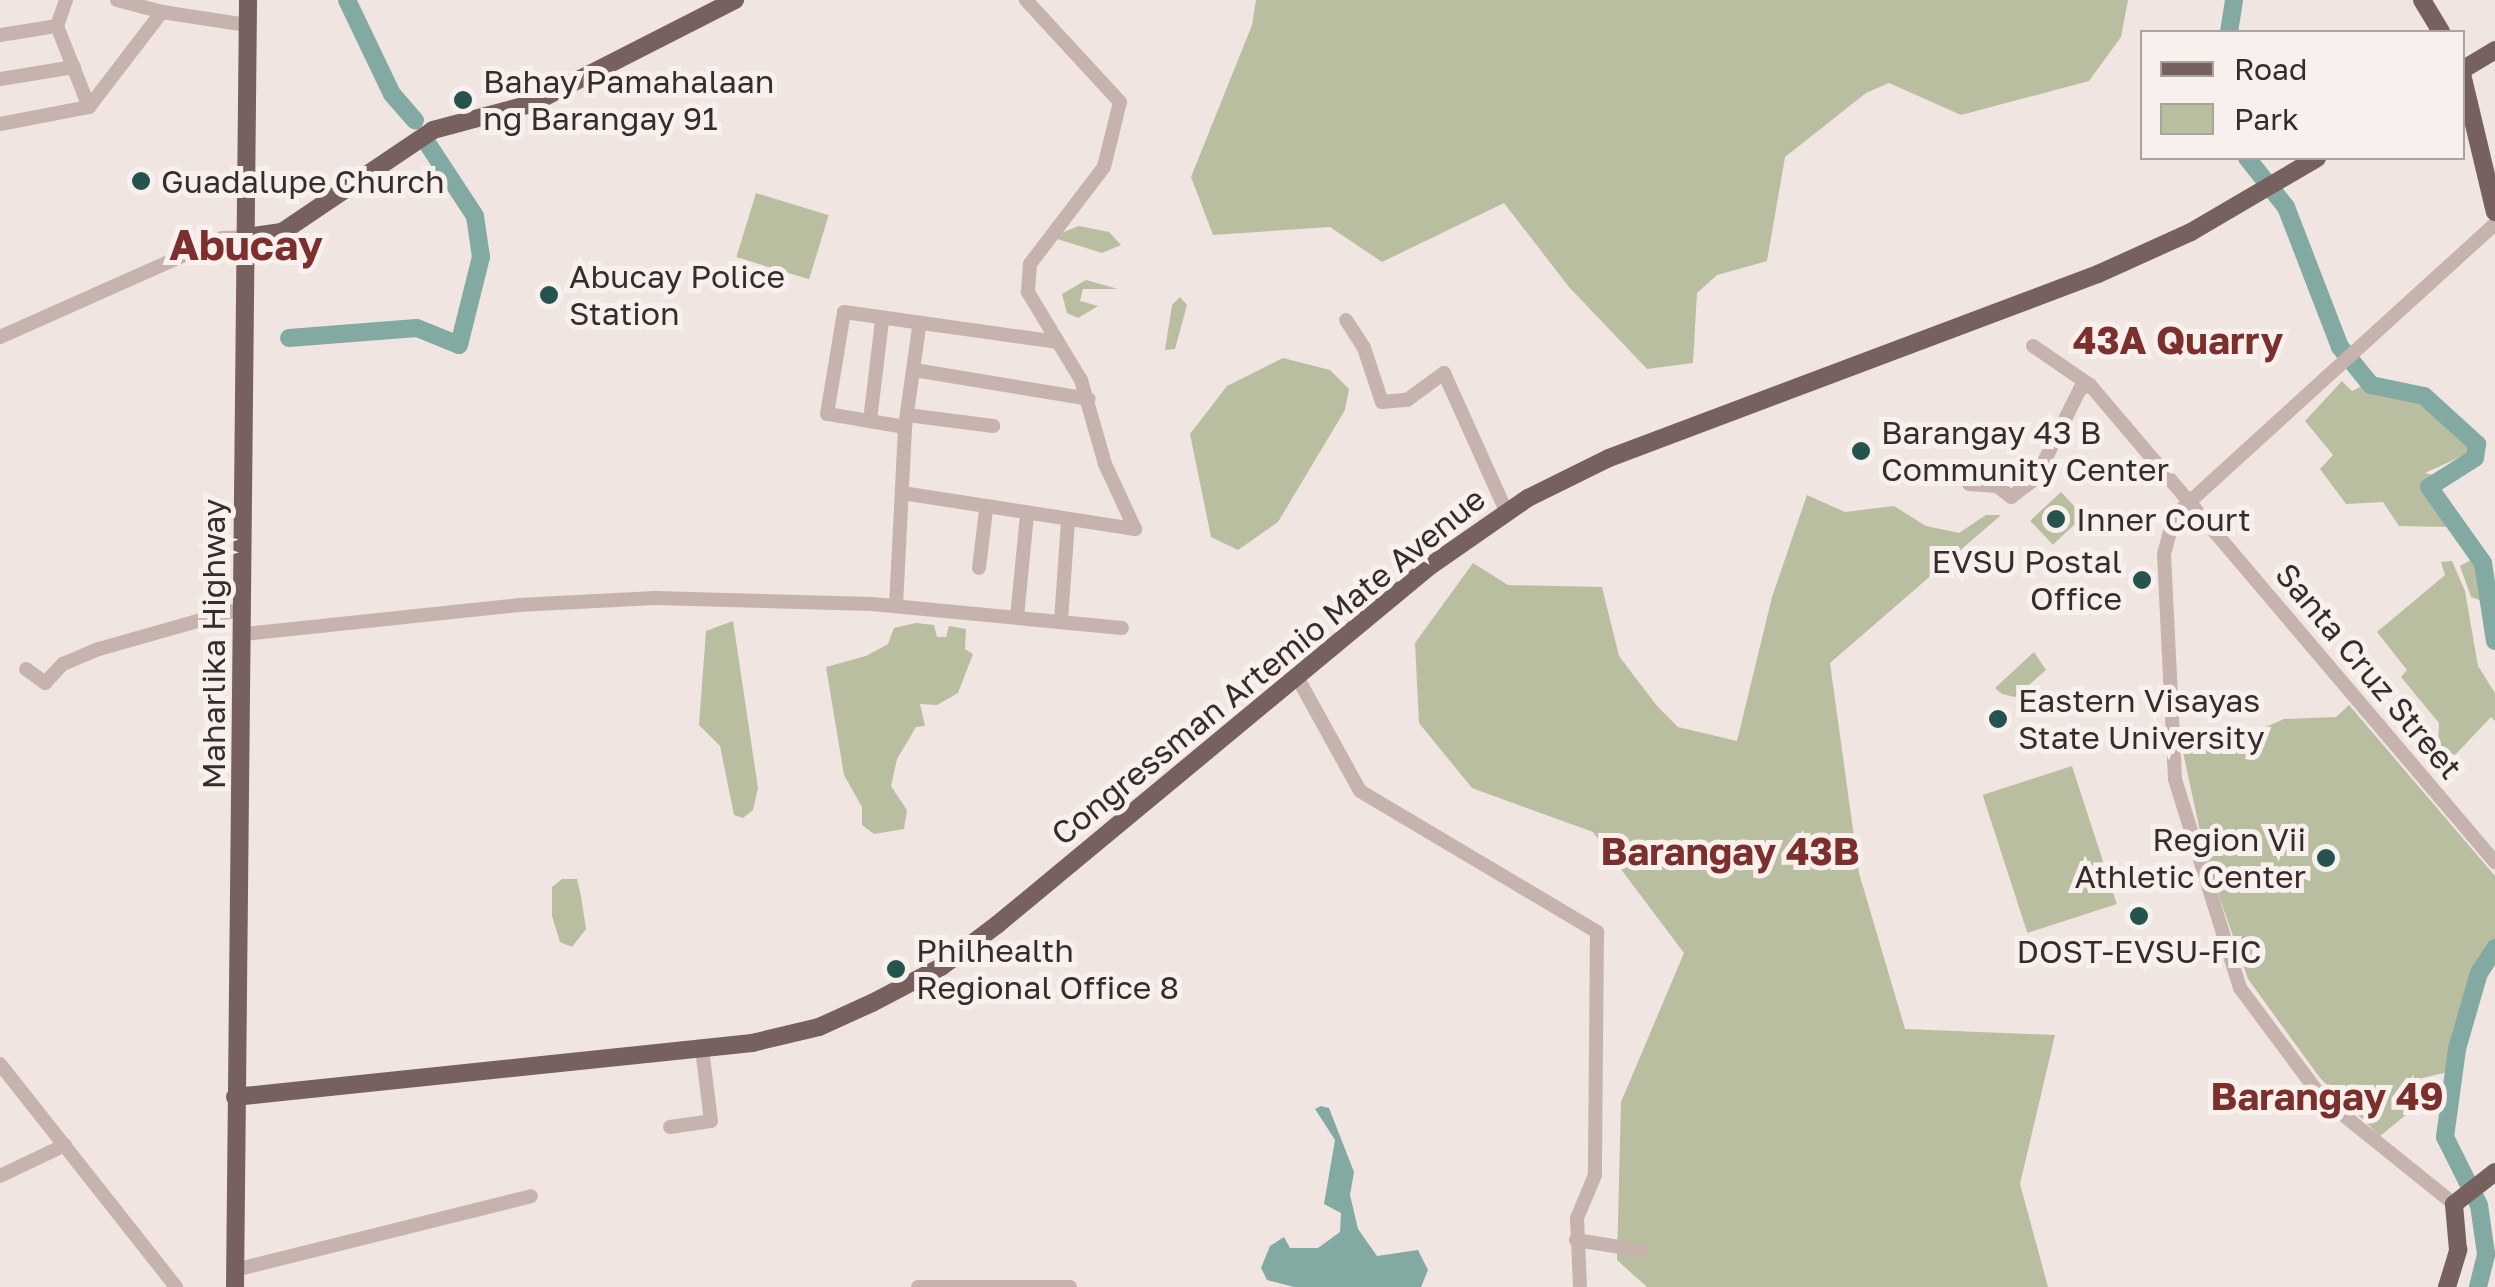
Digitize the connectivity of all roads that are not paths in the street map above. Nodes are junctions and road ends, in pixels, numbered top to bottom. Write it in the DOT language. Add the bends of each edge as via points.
graph roads {
  1 [pos="66,0"];
  2 [pos="117,0"];
  3 [pos="248,0"];
  4 [pos="735,0"];
  5 [pos="1026,0"];
  6 [pos="2422,0"];
  7 [pos="162,12"];
  8 [pos="248,25"];
  9 [pos="56,26"];
  10 [pos="2440,30"];
  11 [pos="0,35"];
  12 [pos="2488,54"];
  13 [pos="74,67"];
  14 [pos="2465,74"];
  15 [pos="0,79"];
  16 [pos="2465,84"];
  17 [pos="88,106"];
  18 [pos="0,124"];
  19 [pos="2314,160"];
  20 [pos="2495,212"];
  21 [pos="2495,224"];
  22 [pos="246,236"];
  23 [pos="1346,320"];
  24 [pos="882,321"];
  25 [pos="919,326"];
  26 [pos="0,337"];
  27 [pos="1057,342"];
  28 [pos="2033,346"];
  29 [pos="914,370"];
  30 [pos="2090,385"];
  31 [pos="1088,399"];
  32 [pos="870,420"];
  33 [pos="906,421"];
  34 [pos="993,426"];
  35 [pos="1970,484"];
  36 [pos="902,493"];
  37 [pos="2190,502"];
  38 [pos="986,510"];
  39 [pos="1506,511"];
  40 [pos="1027,515"];
  41 [pos="1068,521"];
  42 [pos="979,568"];
  43 [pos="896,606"];
  44 [pos="243,608"];
  45 [pos="1017,616"];
  46 [pos="1061,621"];
  47 [pos="1122,628"];
  48 [pos="244,634"];
  49 [pos="26,669"];
  50 [pos="1296,675"];
  51 [pos="2495,862"];
  52 [pos="702,1049"];
  53 [pos="0,1064"];
  54 [pos="235,1097"];
  55 [pos="670,1126"];
  56 [pos="64,1146"];
  57 [pos="0,1176"];
  58 [pos="2488,1176"];
  59 [pos="531,1196"];
  60 [pos="2459,1200"];
  61 [pos="1576,1240"];
  62 [pos="1640,1250"];
  63 [pos="235,1279"];
  64 [pos="176,1287"];
  65 [pos="918,1287"];
  66 [pos="1070,1287"];
  67 [pos="1580,1287"];
  68 [pos="2447,1287"];
  1 -- 9 [label="street"];
  2 -- 7 [label="street"];
  3 -- 8 [label="main road, Maharlika Highway"];
  4 -- 22 [label="main road" via="531,104 433,130 282,232"];
  5 -- 27 [label="street" via="1120,102 1104,167 1028,270 1032,304"];
  6 -- 10 [label="main road"];
  7 -- 8 [label="street"];
  7 -- 17 [label="street"];
  8 -- 22 [label="main road, Maharlika Highway"];
  9 -- 11 [label="street"];
  9 -- 13 [label="street"];
  12 -- 14 [label="main road"];
  13 -- 15 [label="street"];
  13 -- 17 [label="street"];
  16 -- 20 [label="main road"];
  17 -- 18 [label="street"];
  19 -- 39 [label="main road, Congressman Artemio Mate Avenue" via="2098,274 1609,458"];
  21 -- 37 [label="street"];
  22 -- 26 [label="street" via="222,238"];
  22 -- 44 [label="main road, Maharlika Highway"];
  23 -- 39 [label="street" via="1364,348 1382,402 1406,400 1444,373"];
  24 -- 25 [label="street"];
  24 -- 32 [label="street"];
  24 -- 32 [label="street" via="844,312 831,362 827,414"];
  25 -- 27 [label="street"];
  25 -- 29 [label="street"];
  27 -- 31 [label="street"];
  28 -- 30 [label="street, Santa Cruz Street"];
  29 -- 31 [label="street"];
  29 -- 33 [label="street"];
  30 -- 35 [label="street" via="2080,390 2036,478 2011,497 1996,486"];
  30 -- 37 [label="street, Santa Cruz Street"];
  31 -- 41 [label="street" via="1105,464 1135,529"];
  32 -- 33 [label="street"];
  33 -- 34 [label="street"];
  33 -- 36 [label="street"];
  36 -- 38 [label="street"];
  36 -- 43 [label="street"];
  37 -- 51 [label="street, Santa Cruz Street"];
  37 -- 60 [label="street" via="2169,524 2165,545 2172,758 2231,968 2322,1098"];
  38 -- 40 [label="street"];
  38 -- 42 [label="street"];
  39 -- 50 [label="main road, Congressman Artemio Mate Avenue"];
  40 -- 41 [label="street"];
  40 -- 45 [label="street"];
  41 -- 46 [label="street"];
  43 -- 45 [label="street"];
  43 -- 48 [label="street" via="612,600"];
  44 -- 48 [label="main road, Maharlika Highway"];
  44 -- 49 [label="street" via="100,649 63,664 45,683"];
  45 -- 46 [label="street"];
  46 -- 47 [label="street"];
  48 -- 54 [label="main road, Maharlika Highway"];
  50 -- 52 [label="main road, Congressman Artemio Mate Avenue" via="941,966 819,1026"];
  50 -- 61 [label="street" via="1360,791 1597,932 1595,1175 1581,1203"];
  52 -- 54 [label="main road, Congressman Artemio Mate Avenue"];
  52 -- 55 [label="street" via="712,1121"];
  53 -- 56 [label="street"];
  54 -- 63 [label="main road, Maharlika Highway"];
  56 -- 57 [label="street"];
  56 -- 64 [label="street"];
  58 -- 60 [label="main road"];
  59 -- 63 [label="street"];
  60 -- 68 [label="main road" via="2458,1250"];
  61 -- 62 [label="street"];
  61 -- 67 [label="street"];
  65 -- 66 [label="street"];
}
